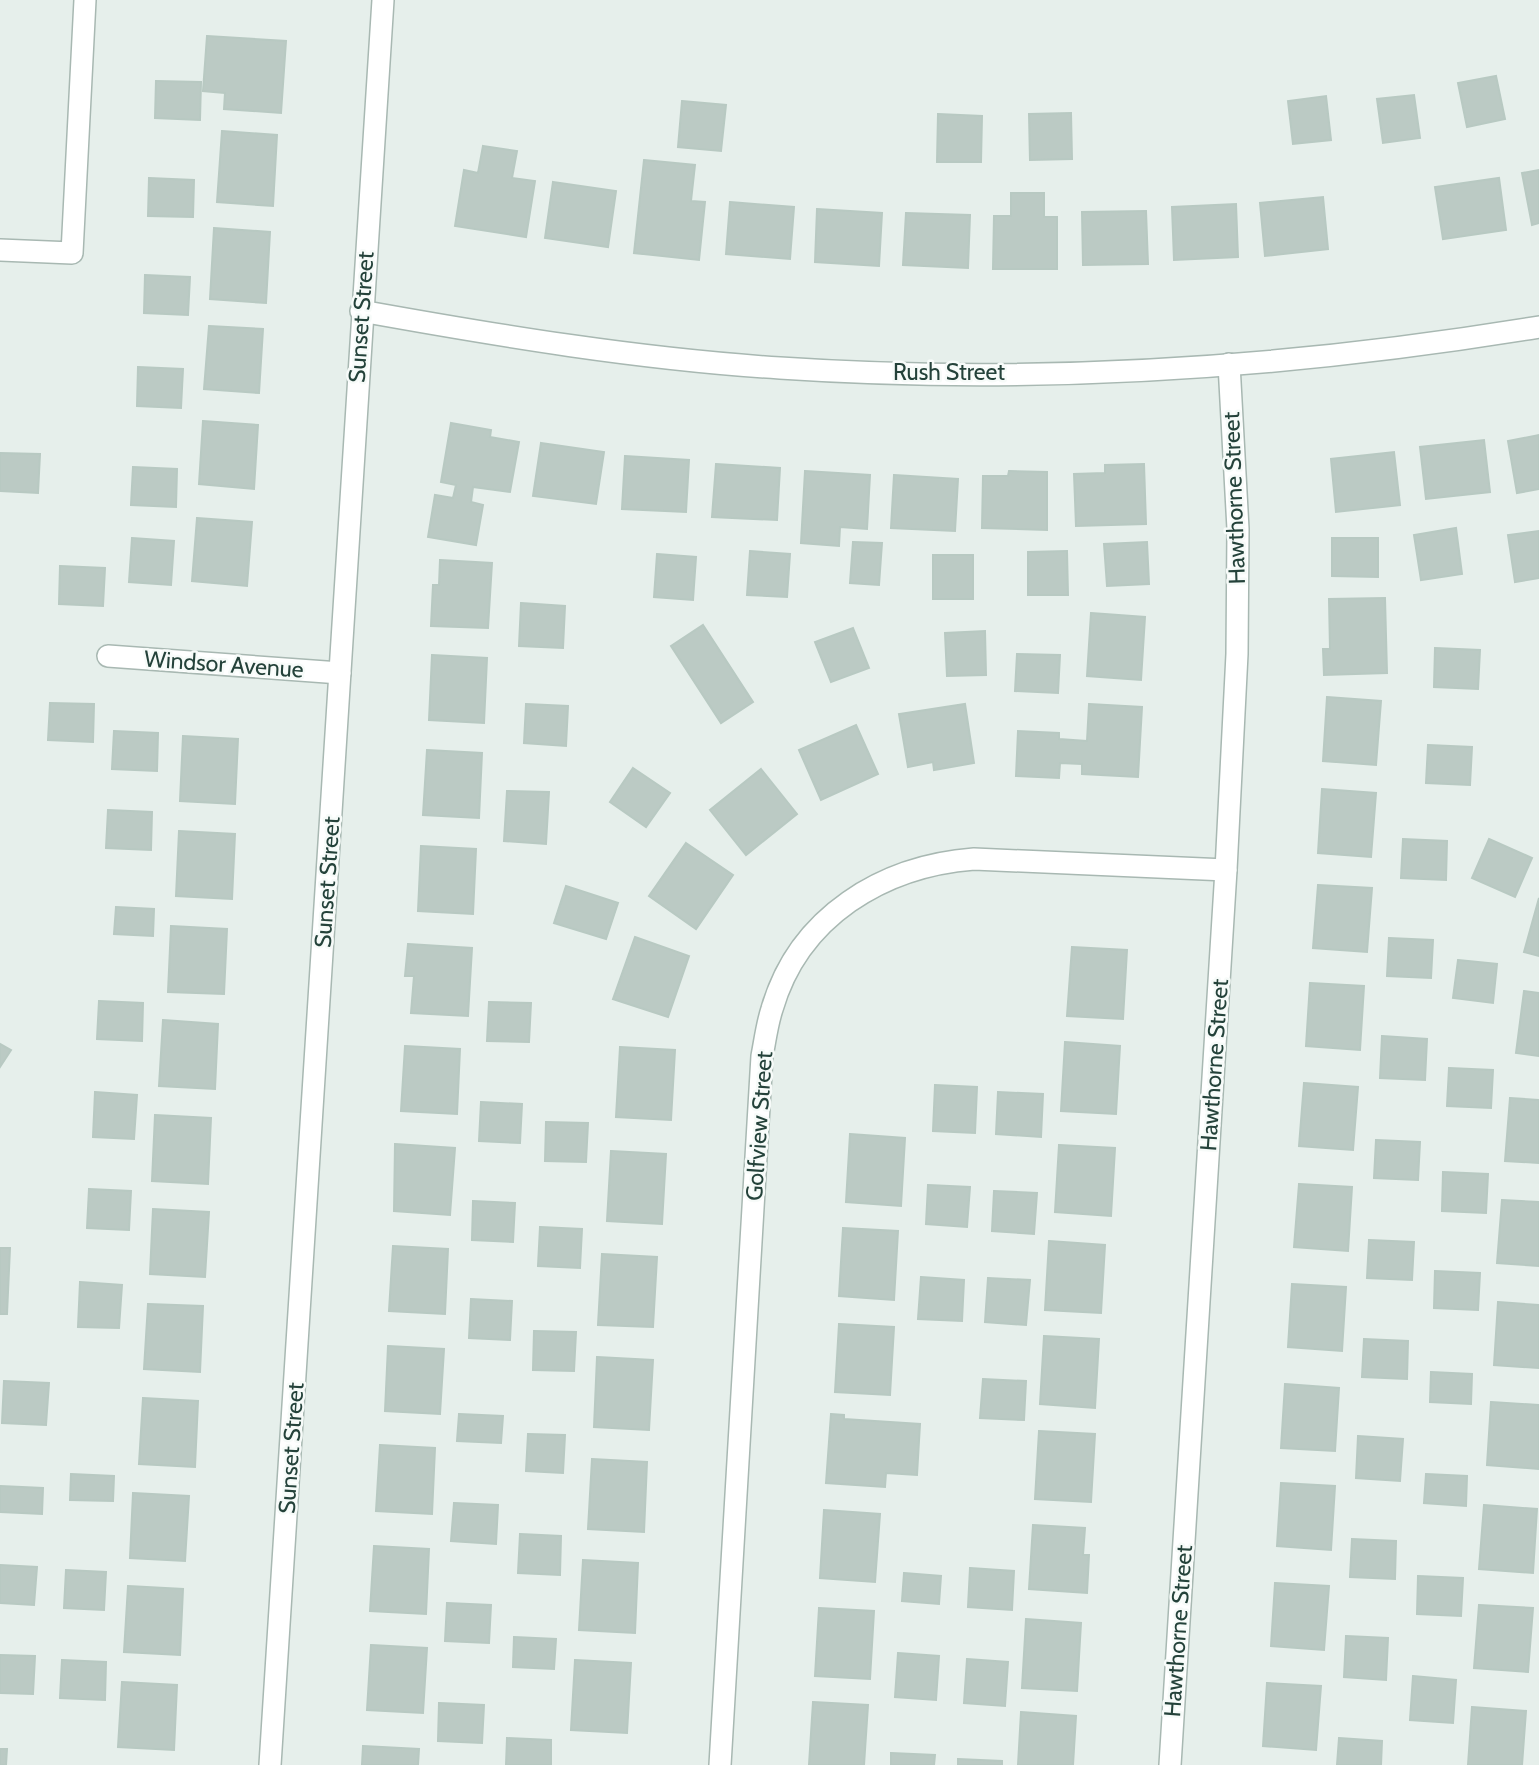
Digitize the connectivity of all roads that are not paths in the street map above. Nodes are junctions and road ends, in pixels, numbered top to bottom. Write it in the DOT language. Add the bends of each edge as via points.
graph roads {
  1 [pos="85,0"];
  2 [pos="383,0"];
  3 [pos="0,250"];
  4 [pos="361,311"];
  5 [pos="1539,327"];
  6 [pos="1229,364"];
  7 [pos="108,656"];
  8 [pos="340,673"];
  9 [pos="1226,870"];
  10 [pos="270,1765"];
  11 [pos="720,1765"];
  12 [pos="1170,1765"];
  1 -- 3 [label="street" via="72,253"];
  2 -- 4 [label="street, Sunset Street"];
  4 -- 6 [label="street, Rush Street" via="555,345 781,368 1056,373"];
  4 -- 8 [label="street, Sunset Street"];
  5 -- 6 [label="street, Rush Street" via="1433,345"];
  6 -- 9 [label="street, Hawthorne Street" via="1238,529"];
  7 -- 8 [label="street, Windsor Avenue"];
  8 -- 10 [label="street, Sunset Street"];
  9 -- 11 [label="street, Golfview Street" via="974,859 916,867 862,892 823,923 792,963 772,1008 762,1056"];
  9 -- 12 [label="street, Hawthorne Street"];
}
